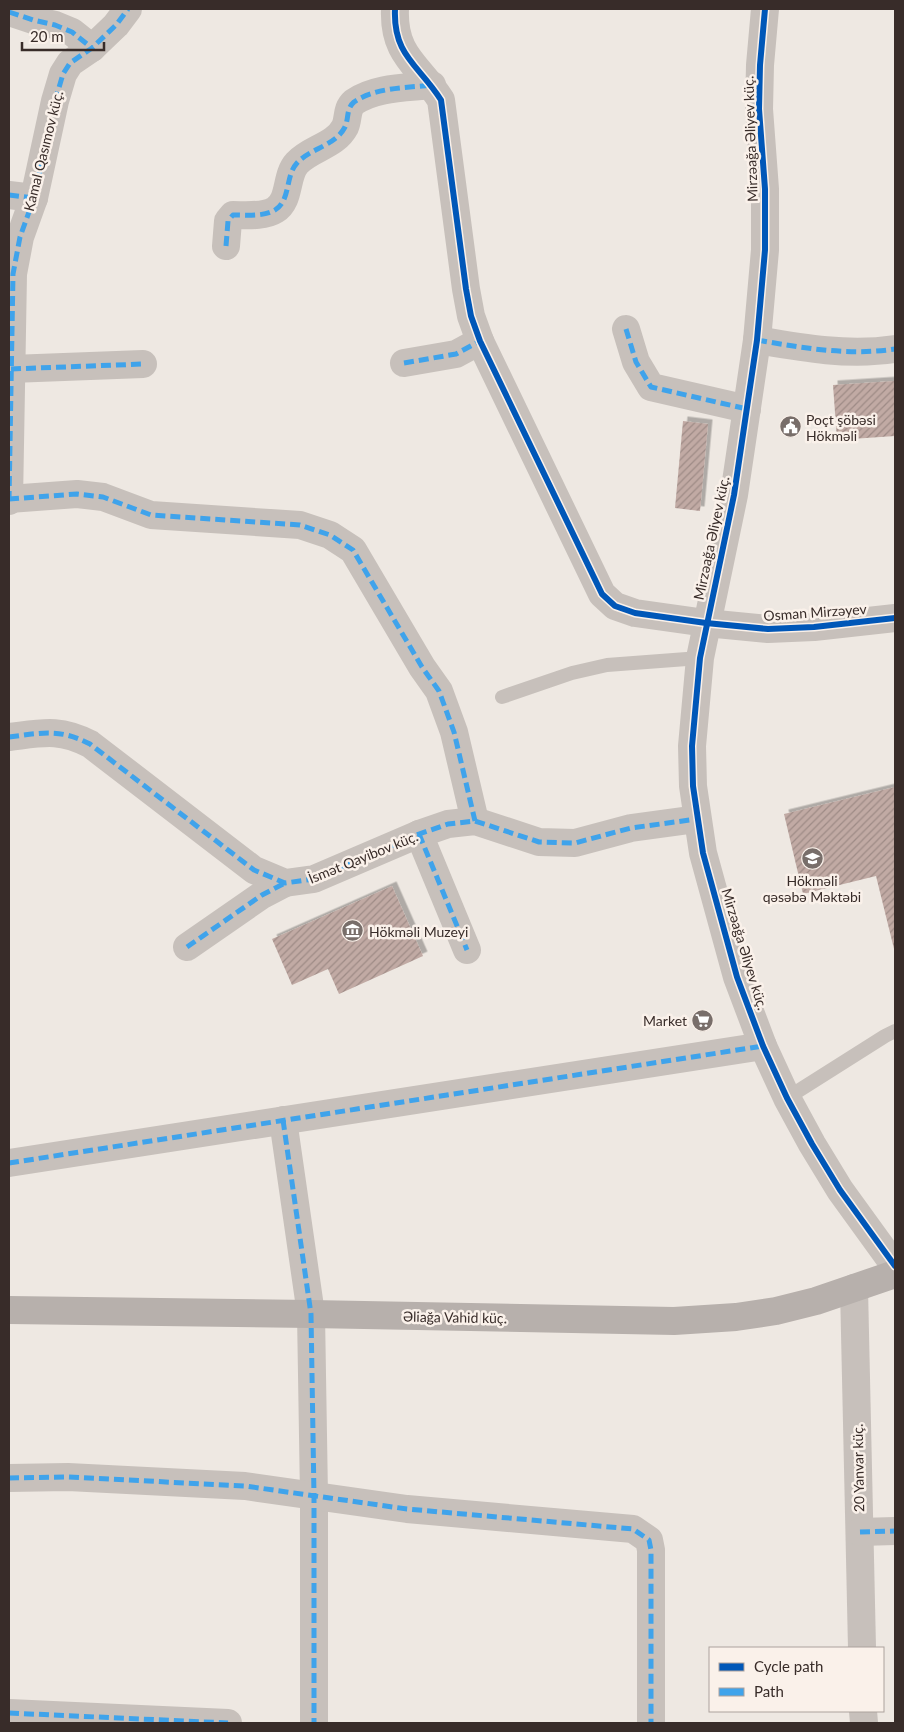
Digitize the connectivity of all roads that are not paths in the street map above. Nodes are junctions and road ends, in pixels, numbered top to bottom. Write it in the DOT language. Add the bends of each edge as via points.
graph roads {
  1 [pos="128,9"];
  2 [pos="395,9"];
  3 [pos="765,9"];
  4 [pos="9,12"];
  5 [pos="92,48"];
  6 [pos="432,85"];
  7 [pos="21,197"];
  8 [pos="226,246"];
  9 [pos="626,329"];
  10 [pos="757,340"];
  11 [pos="480,341"];
  12 [pos="895,348"];
  13 [pos="404,363"];
  14 [pos="143,364"];
  15 [pos="11,369"];
  16 [pos="747,408"];
  17 [pos="9,500"];
  18 [pos="895,618"];
  19 [pos="706,623"];
  20 [pos="700,658"];
  21 [pos="502,697"];
  22 [pos="9,737"];
  23 [pos="697,819"];
  24 [pos="475,821"];
  25 [pos="419,834"];
  26 [pos="285,883"];
  27 [pos="187,947"];
  28 [pos="467,950"];
  29 [pos="895,1032"];
  30 [pos="763,1046"];
  31 [pos="787,1098"];
  32 [pos="283,1120"];
  33 [pos="9,1163"];
  34 [pos="895,1266"];
  35 [pos="895,1274"];
  36 [pos="854,1288"];
  37 [pos="9,1310"];
  38 [pos="311,1314"];
  39 [pos="9,1478"];
  40 [pos="314,1496"];
  41 [pos="895,1531"];
  42 [pos="860,1532"];
  43 [pos="862,1647"];
  44 [pos="9,1713"];
  45 [pos="228,1723"];
  46 [pos="314,1723"];
  47 [pos="651,1723"];
  1 -- 5 [label="street, Kamal Qasımov küç." via="116,26"];
  2 -- 6 [label="street" via="400,44 414,67"];
  3 -- 10 [label="street, Mirzəağa Əliyev küç." via="760,65 765,250"];
  4 -- 5 [label="street" via="72,32"];
  5 -- 7 [label="street, Kamal Qasımov küç." via="70,63 63,74"];
  6 -- 8 [label="street" via="382,90 352,104 345,126 332,143 313,151 296,164 283,201 274,211 233,215 228,221"];
  6 -- 11 [label="street, Osman Mirzəyev" via="441,100 466,289"];
  7 -- 15 [label="street, Kamal Qasımov küç." via="20,237 13,274"];
  9 -- 16 [label="street" via="636,362 651,387"];
  10 -- 12 [label="street" via="848,353"];
  10 -- 16 [label="street, Mirzəağa Əliyev küç."];
  11 -- 13 [label="street" via="456,354"];
  11 -- 19 [label="street, Osman Mirzəyev" via="602,594 615,606 635,613"];
  14 -- 15 [label="street"];
  15 -- 17 [label="street, Kamal Qasımov küç."];
  16 -- 19 [label="street, Mirzəağa Əliyev küç." via="734,495"];
  17 -- 24 [label="street" via="77,494 103,497 151,515 300,525 330,535 353,550 422,668 439,691 454,732"];
  18 -- 19 [label="street, Osman Mirzəyev" via="768,629"];
  19 -- 20 [label="street, Mirzəağa Əliyev küç."];
  20 -- 21 [label="lane" via="607,665 572,673"];
  20 -- 23 [label="street, Mirzəağa Əliyev küç." via="692,746"];
  22 -- 26 [label="street" via="51,732 74,735 254,870"];
  23 -- 24 [label="street, İsmət Qayibov küç." via="632,828 574,843 539,842"];
  23 -- 30 [label="street, Mirzəağa Əliyev küç." via="737,977"];
  24 -- 25 [label="street, İsmət Qayibov küç." via="448,824"];
  25 -- 26 [label="street, İsmət Qayibov küç." via="314,879"];
  25 -- 28 [label="street"];
  26 -- 27 [label="street" via="262,895"];
  29 -- 31 [label="lane"];
  30 -- 31 [label="street, Mirzəağa Əliyev küç."];
  30 -- 32 [label="street"];
  31 -- 34 [label="street, Mirzəağa Əliyev küç." via="840,1190"];
  32 -- 33 [label="street"];
  32 -- 38 [label="street"];
  35 -- 36 [label="street, Əliağa Vahid küç."];
  36 -- 38 [label="street, Əliağa Vahid küç." via="776,1311 674,1322"];
  36 -- 42 [label="street, 20 Yanvar küç."];
  37 -- 38 [label="street, Əliağa Vahid küç."];
  38 -- 40 [label="street"];
  39 -- 40 [label="street" via="68,1477 245,1486"];
  40 -- 46 [label="street"];
  40 -- 47 [label="street" via="407,1509 633,1529 649,1540 651,1550"];
  41 -- 42 [label="street"];
  42 -- 43 [label="street, 20 Yanvar küç."];
  44 -- 45 [label="street"];
}
